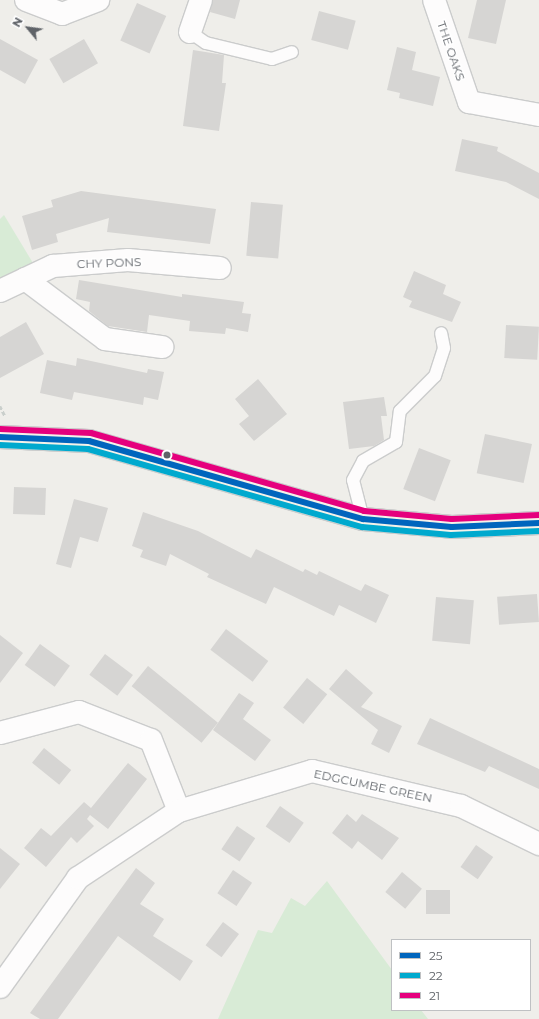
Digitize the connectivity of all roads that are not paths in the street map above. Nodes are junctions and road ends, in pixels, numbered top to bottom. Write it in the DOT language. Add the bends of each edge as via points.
graph roads {
  1 [pos="26,0"];
  2 [pos="98,0"];
  3 [pos="201,0"];
  4 [pos="434,0"];
  5 [pos="190,32"];
  6 [pos="292,52"];
  7 [pos="539,115"];
  8 [pos="220,268"];
  9 [pos="25,279"];
  10 [pos="0,291"];
  11 [pos="441,333"];
  12 [pos="162,347"];
  13 [pos="3,428"];
  14 [pos="363,519"];
  15 [pos="539,523"];
  16 [pos="0,733"];
  17 [pos="179,811"];
  18 [pos="539,844"];
  19 [pos="0,987"];
  1 -- 2 [label="street" via="62,14"];
  3 -- 5 [label="street"];
  4 -- 7 [label="street, THE OAKS" via="469,102"];
  5 -- 6 [label="lane" via="206,43 272,59"];
  8 -- 9 [label="street, CHY PONS" via="128,260 53,266"];
  9 -- 10 [label="street, CHY PONS"];
  9 -- 12 [label="street" via="105,339"];
  11 -- 14 [label="lane" via="444,348 435,376 400,411 396,442 363,461 353,480"];
  13 -- 14 [label="main road" via="89,441"];
  14 -- 15 [label="main road" via="452,527"];
  16 -- 17 [label="street" via="79,712 151,740"];
  17 -- 18 [label="street, EDGCUMBE GREEN" via="312,771 462,806"];
  17 -- 19 [label="street, EDGCUMBE GREEN" via="78,878"];
}
